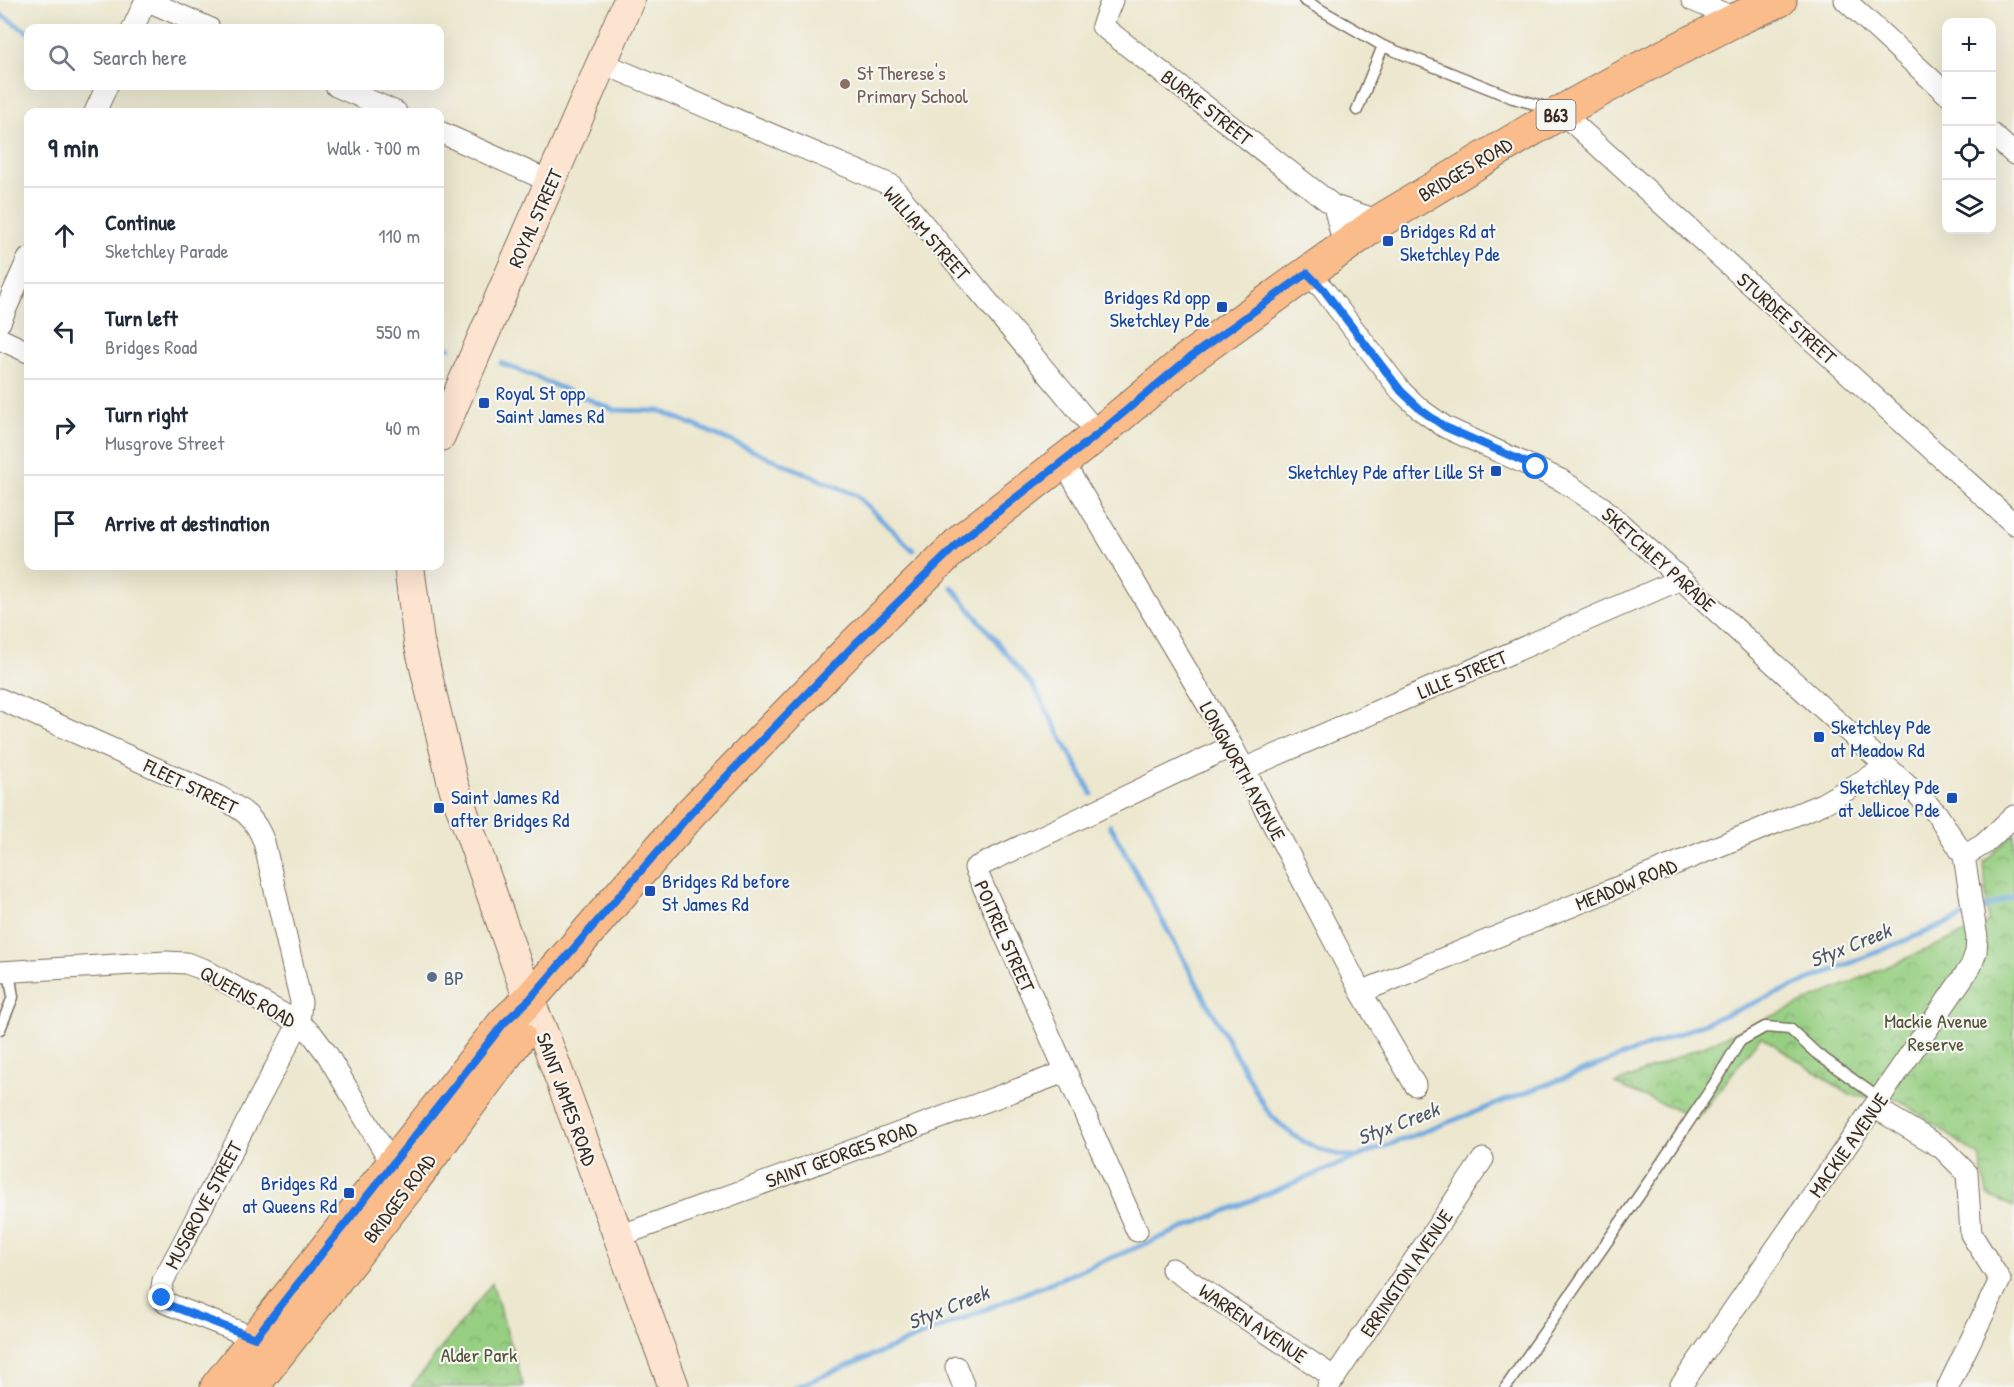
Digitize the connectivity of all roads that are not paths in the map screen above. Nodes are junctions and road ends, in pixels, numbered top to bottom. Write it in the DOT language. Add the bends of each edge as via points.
graph roads {
  1 [pos="146,0"];
  2 [pos="629,0"];
  3 [pos="1112,0"];
  4 [pos="1304,0"];
  5 [pos="1692,0"];
  6 [pos="1780,0"];
  7 [pos="1845,0"];
  8 [pos="1737,19"];
  9 [pos="135,24"];
  10 [pos="200,24"];
  11 [pos="1383,46"];
  12 [pos="602,63"];
  13 [pos="1942,88"];
  14 [pos="105,90"];
  15 [pos="345,90"];
  16 [pos="97,108"];
  17 [pos="387,108"];
  18 [pos="1357,110"];
  19 [pos="1561,112"];
  20 [pos="444,134"];
  21 [pos="1996,138"];
  22 [pos="2014,154"];
  23 [pos="551,182"];
  24 [pos="1334,206"];
  25 [pos="1380,221"];
  26 [pos="1344,246"];
  27 [pos="24,268"];
  28 [pos="1307,273"];
  29 [pos="0,322"];
  30 [pos="0,339"];
  31 [pos="24,350"];
  32 [pos="444,427"];
  33 [pos="1098,434"];
  34 [pos="1063,462"];
  35 [pos="2014,524"];
  36 [pos="410,570"];
  37 [pos="1681,579"];
  38 [pos="0,699"];
  39 [pos="1232,746"];
  40 [pos="1887,767"];
  41 [pos="1244,769"];
  42 [pos="2014,816"];
  43 [pos="1964,856"];
  44 [pos="1971,890"];
  45 [pos="5,972"];
  46 [pos="1361,992"];
  47 [pos="529,1000"];
  48 [pos="299,1023"];
  49 [pos="0,1029"];
  50 [pos="1065,1072"];
  51 [pos="1416,1085"];
  52 [pos="1877,1103"];
  53 [pos="1483,1159"];
  54 [pos="400,1176"];
  55 [pos="1137,1230"];
  56 [pos="618,1237"];
  57 [pos="1172,1269"];
  58 [pos="255,1338"];
  59 [pos="1331,1383"];
  60 [pos="217,1387"];
  61 [pos="252,1387"];
  62 [pos="674,1387"];
  63 [pos="1506,1387"];
  64 [pos="1680,1387"];
  65 [pos="1948,1387"];
  1 -- 9 [label="street"];
  1 -- 10 [label="street"];
  2 -- 12 [label="main road, ROYAL STREET"];
  3 -- 24 [label="street, BURKE STREET" via="1102,26"];
  4 -- 11 [label="lane"];
  5 -- 8 [label="street"];
  6 -- 8 [label="main road, BRIDGES ROAD / B63"];
  7 -- 13 [label="street"];
  8 -- 19 [label="main road, BRIDGES ROAD / B63"];
  11 -- 18 [label="lane"];
  11 -- 19 [label="lane" via="1513,98"];
  12 -- 23 [label="main road, ROYAL STREET"];
  12 -- 33 [label="street, WILLIAM STREET" via="891,185"];
  14 -- 16 [label="street"];
  15 -- 17 [label="street"];
  19 -- 25 [label="main road, BRIDGES ROAD / B63"];
  19 -- 35 [label="street, STURDEE STREET"];
  20 -- 23 [label="street"];
  21 -- 22 [label="street"];
  23 -- 32 [label="main road, ROYAL STREET"];
  24 -- 25 [label="street, BURKE STREET"];
  24 -- 26 [label="street"];
  25 -- 26 [label="main road, BRIDGES ROAD / B63"];
  26 -- 28 [label="main road, BRIDGES ROAD / B63"];
  27 -- 29 [label="street"];
  28 -- 33 [label="main road, BRIDGES ROAD / B63" via="1189,358"];
  28 -- 37 [label="street, SKETCHLEY PARADE" via="1401,391 1421,410 1445,427 1582,492"];
  30 -- 31 [label="street"];
  33 -- 34 [label="main road, BRIDGES ROAD / B63"];
  34 -- 39 [label="street, LONGWORTH AVENUE"];
  34 -- 47 [label="main road, BRIDGES ROAD / B63" via="964,538 858,641 691,813"];
  36 -- 47 [label="main road, SAINT JAMES ROAD" via="419,642 450,774"];
  37 -- 40 [label="street, SKETCHLEY PARADE"];
  37 -- 41 [label="street, LILLE STREET"];
  38 -- 48 [label="street, FLEET STREET" via="218,796 244,811 258,825 301,1002"];
  39 -- 41 [label="street, LONGWORTH AVENUE"];
  39 -- 50 [label="street, POITREL STREET" via="975,868"];
  40 -- 43 [label="street, SKETCHLEY PARADE" via="1937,814"];
  40 -- 46 [label="street, MEADOW ROAD" via="1822,804"];
  41 -- 46 [label="street, LONGWORTH AVENUE"];
  42 -- 43 [label="street" via="1984,844"];
  43 -- 44 [label="street, SKETCHLEY PARADE"];
  44 -- 52 [label="street, MACKIE AVENUE" via="1977,938 1971,966"];
  45 -- 48 [label="street, QUEENS ROAD" via="186,963"];
  45 -- 49 [label="lane" via="13,997"];
  46 -- 51 [label="street, LONGWORTH AVENUE"];
  47 -- 54 [label="main road, BRIDGES ROAD / B63" via="518,1040"];
  47 -- 56 [label="main road, SAINT JAMES ROAD"];
  48 -- 54 [label="street, QUEENS ROAD" via="327,1054"];
  48 -- 58 [label="street, MUSGROVE STREET" via="160,1291 166,1304"];
  50 -- 55 [label="street, POITREL STREET"];
  50 -- 56 [label="street, SAINT GEORGES ROAD"];
  52 -- 63 [label="lane" via="1790,1029 1765,1027 1740,1041 1654,1174"];
  52 -- 64 [label="street, MACKIE AVENUE"];
  52 -- 65 [label="street" via="1942,1148 1967,1173 1971,1234 2000,1280"];
  53 -- 59 [label="street, ERRINGTON AVENUE"];
  54 -- 58 [label="main road, BRIDGES ROAD / B63"];
  54 -- 61 [label="main road, BRIDGES ROAD / B63"];
  56 -- 62 [label="main road, SAINT JAMES ROAD"];
  57 -- 59 [label="street, WARREN AVENUE"];
  58 -- 60 [label="main road, BRIDGES ROAD / B63"];
}
